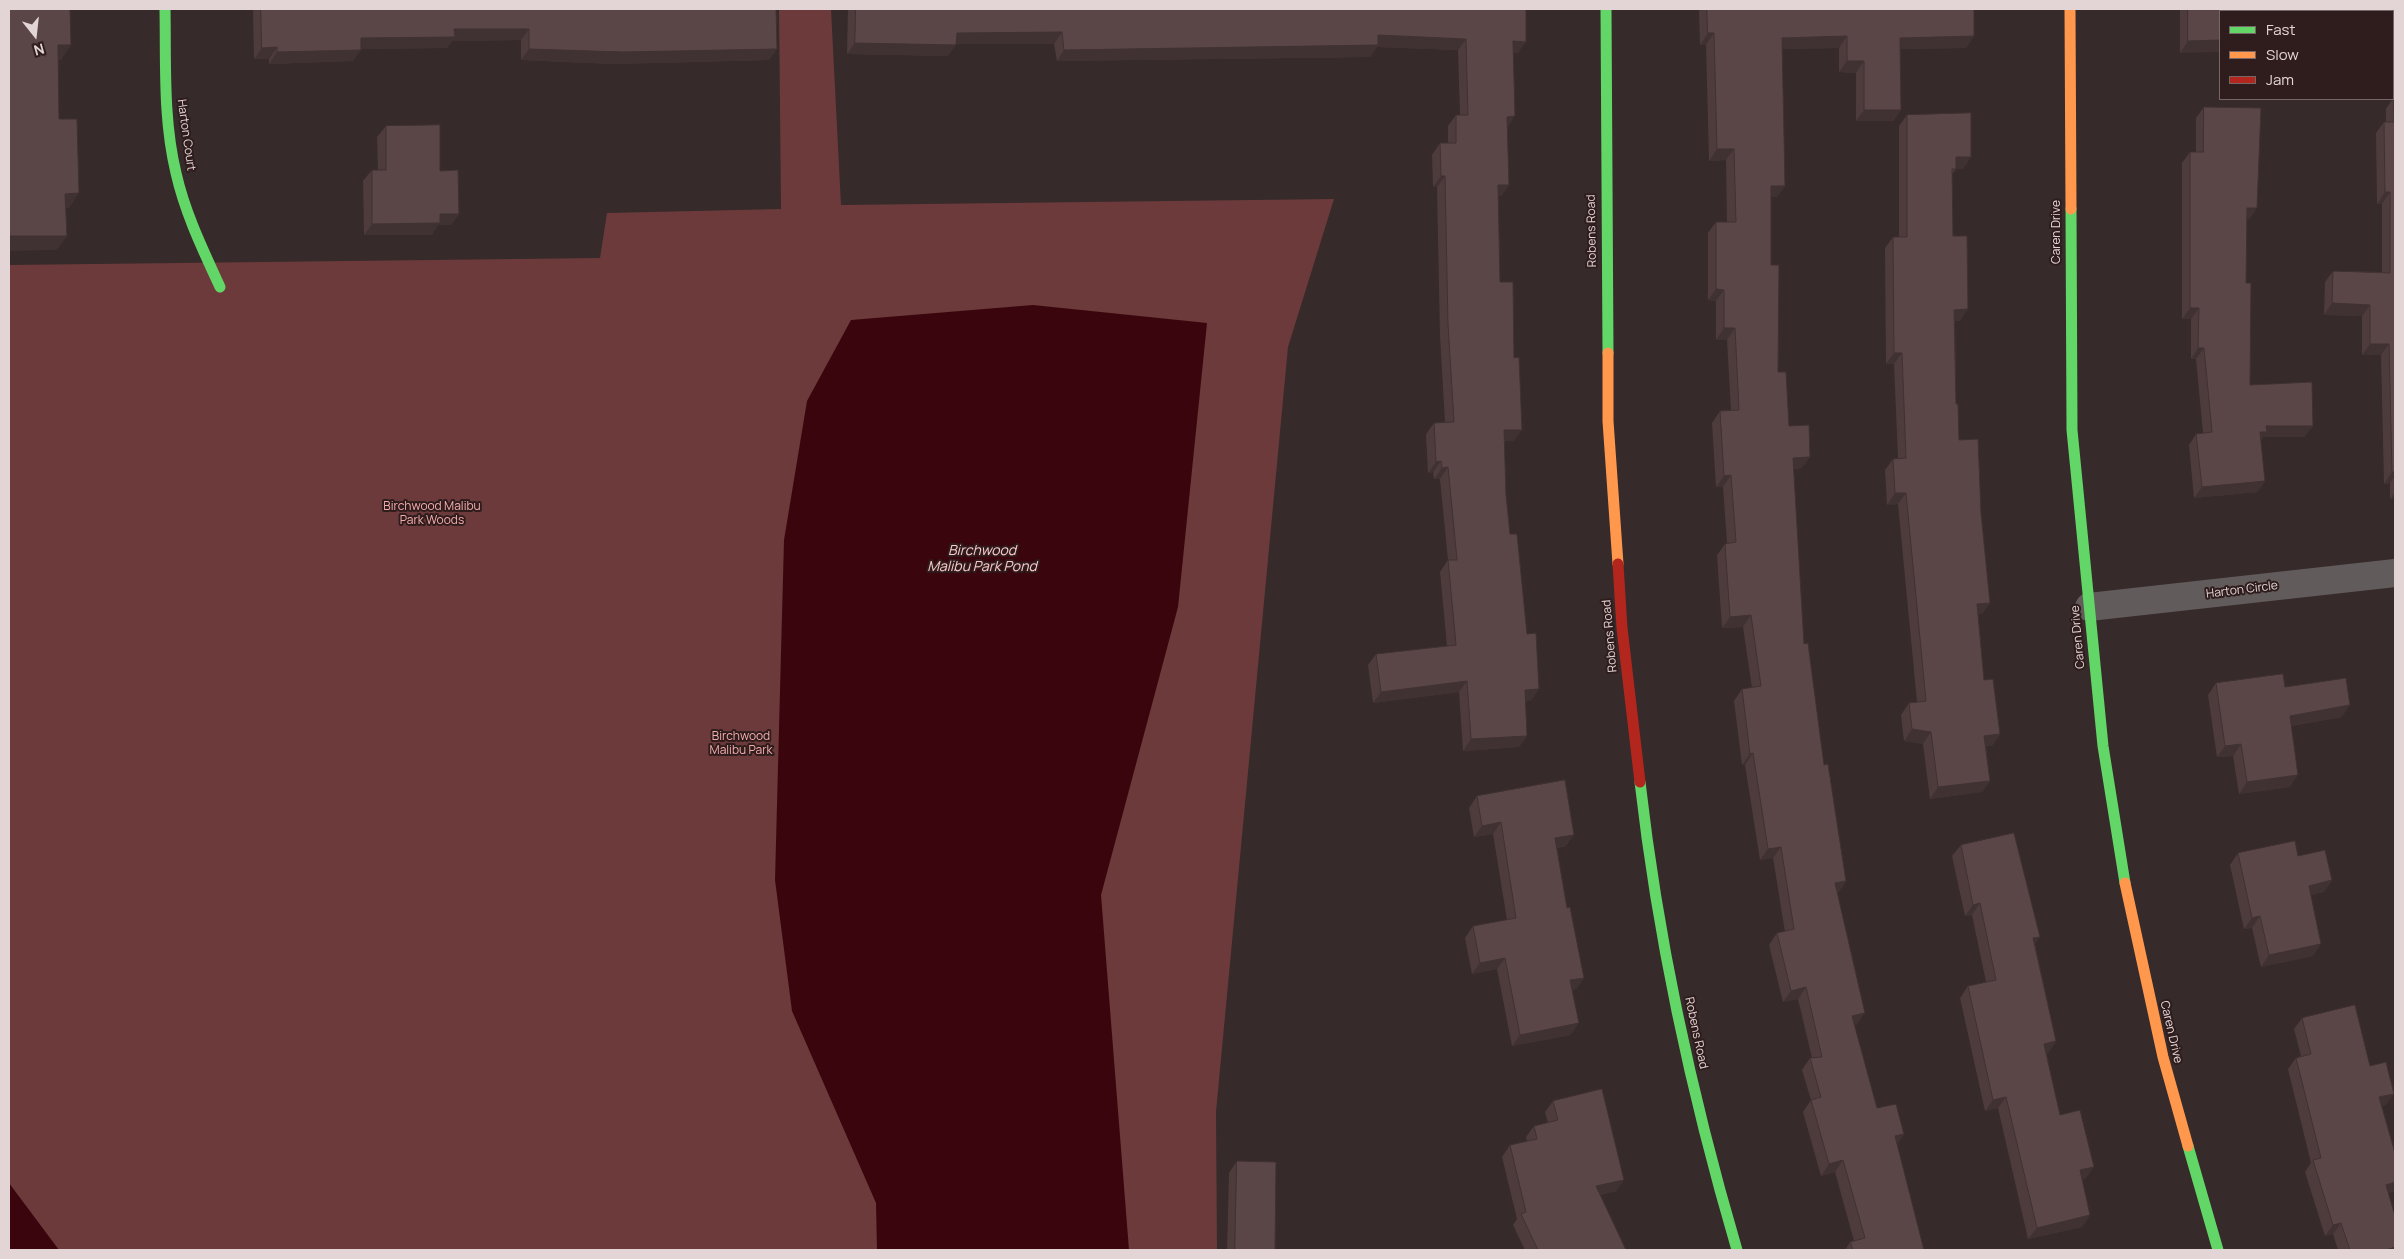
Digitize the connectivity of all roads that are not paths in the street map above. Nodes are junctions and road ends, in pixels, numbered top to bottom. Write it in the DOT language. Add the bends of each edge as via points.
graph roads {
  1 [pos="165,9"];
  2 [pos="1606,9"];
  3 [pos="2070,9"];
  4 [pos="220,287"];
  5 [pos="2395,573"];
  6 [pos="2090,608"];
  7 [pos="1737,1250"];
  8 [pos="2218,1250"];
  1 -- 4 [label="street, Harton Court" via="167,102 176,172 197,237"];
  2 -- 7 [label="street, Robens Road" via="1608,421 1623,638 1644,821 1677,1016 1707,1147"];
  3 -- 6 [label="street, Caren Drive" via="2072,430"];
  5 -- 6 [label="street, Harton Circle"];
  6 -- 8 [label="street, Caren Drive" via="2103,746 2122,871 2162,1058"];
}
